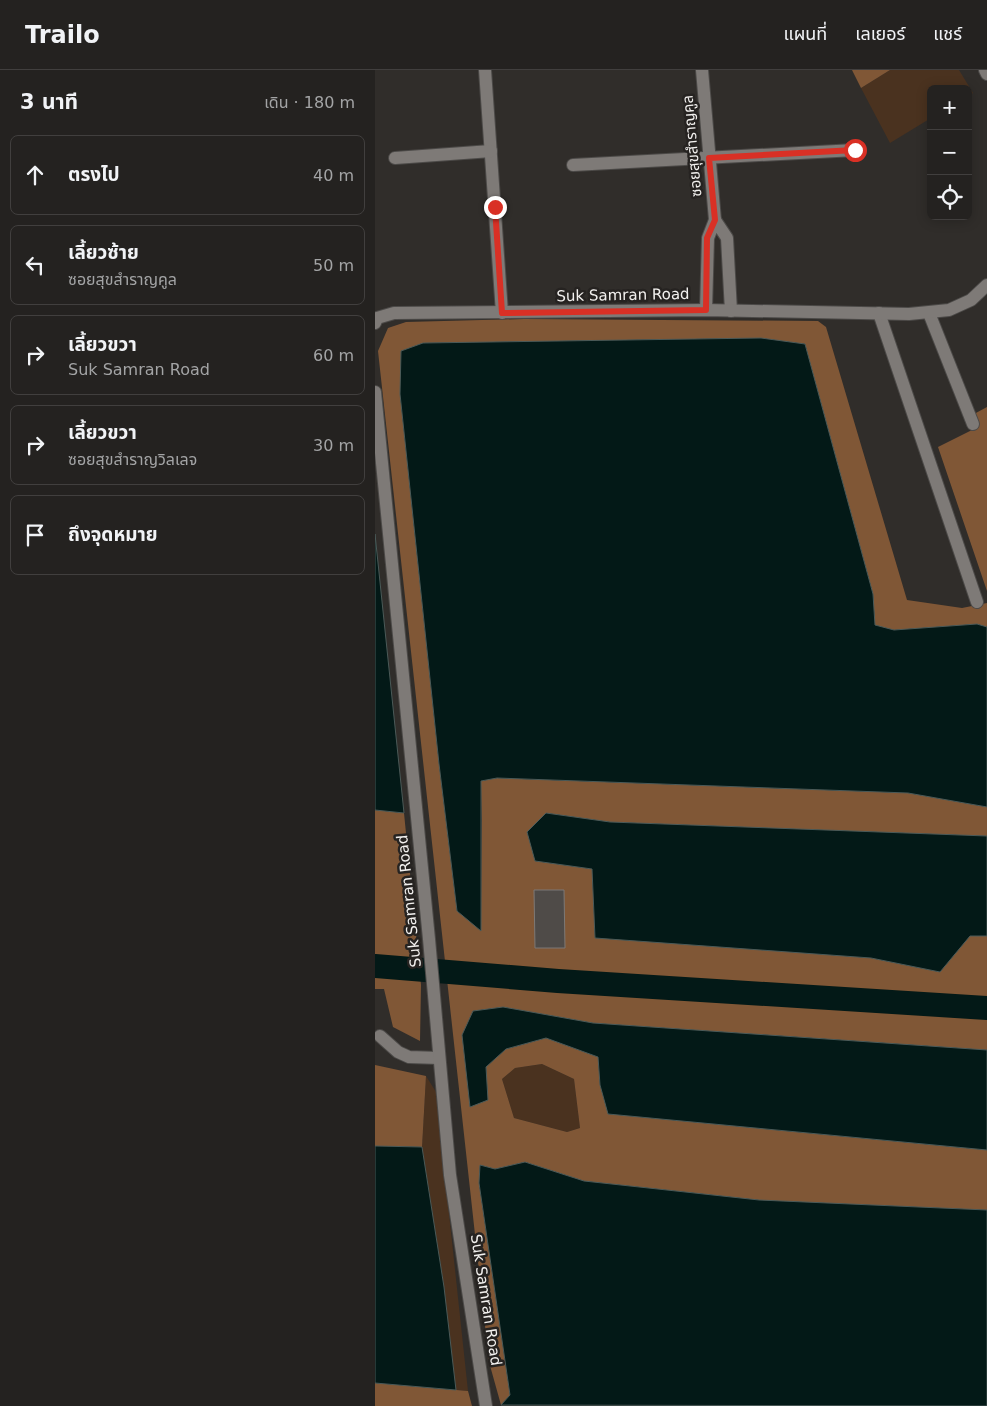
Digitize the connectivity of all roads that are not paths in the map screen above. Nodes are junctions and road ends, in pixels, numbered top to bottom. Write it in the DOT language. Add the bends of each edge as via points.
graph roads {
  1 [pos="485,70"];
  2 [pos="702,70"];
  3 [pos="985,70"];
  4 [pos="987,74"];
  5 [pos="855,150"];
  6 [pos="491,151"];
  7 [pos="395,158"];
  8 [pos="709,158"];
  9 [pos="573,165"];
  10 [pos="715,220"];
  11 [pos="987,285"];
  12 [pos="706,310"];
  13 [pos="731,310"];
  14 [pos="502,313"];
  15 [pos="879,313"];
  16 [pos="929,313"];
  17 [pos="376,320"];
  18 [pos="375,392"];
  19 [pos="973,424"];
  20 [pos="977,602"];
  21 [pos="379,1036"];
  22 [pos="439,1058"];
  23 [pos="486,1406"];
  1 -- 6 [label="street"];
  2 -- 8 [label="street, ซอยสุขสำราญคูล"];
  3 -- 4 [label="street"];
  5 -- 8 [label="street"];
  6 -- 7 [label="street"];
  6 -- 14 [label="street"];
  8 -- 9 [label="street"];
  8 -- 10 [label="street, ซอยสุขสำราญคูล"];
  10 -- 12 [label="street, ซอยสุขสำราญคูล" via="707,238"];
  10 -- 13 [label="street, ซอยสุขสำราญคูล" via="727,238"];
  11 -- 16 [label="street, Suk Samran Road" via="971,300 949,310"];
  12 -- 13 [label="street, Suk Samran Road"];
  12 -- 14 [label="street, Suk Samran Road"];
  13 -- 15 [label="street, Suk Samran Road"];
  14 -- 17 [label="street, Suk Samran Road" via="394,313"];
  15 -- 16 [label="street, Suk Samran Road"];
  15 -- 20 [label="street"];
  16 -- 19 [label="street"];
  18 -- 22 [label="street, Suk Samran Road"];
  21 -- 22 [label="street" via="409,1057"];
  22 -- 23 [label="street, Suk Samran Road" via="450,1175"];
}
